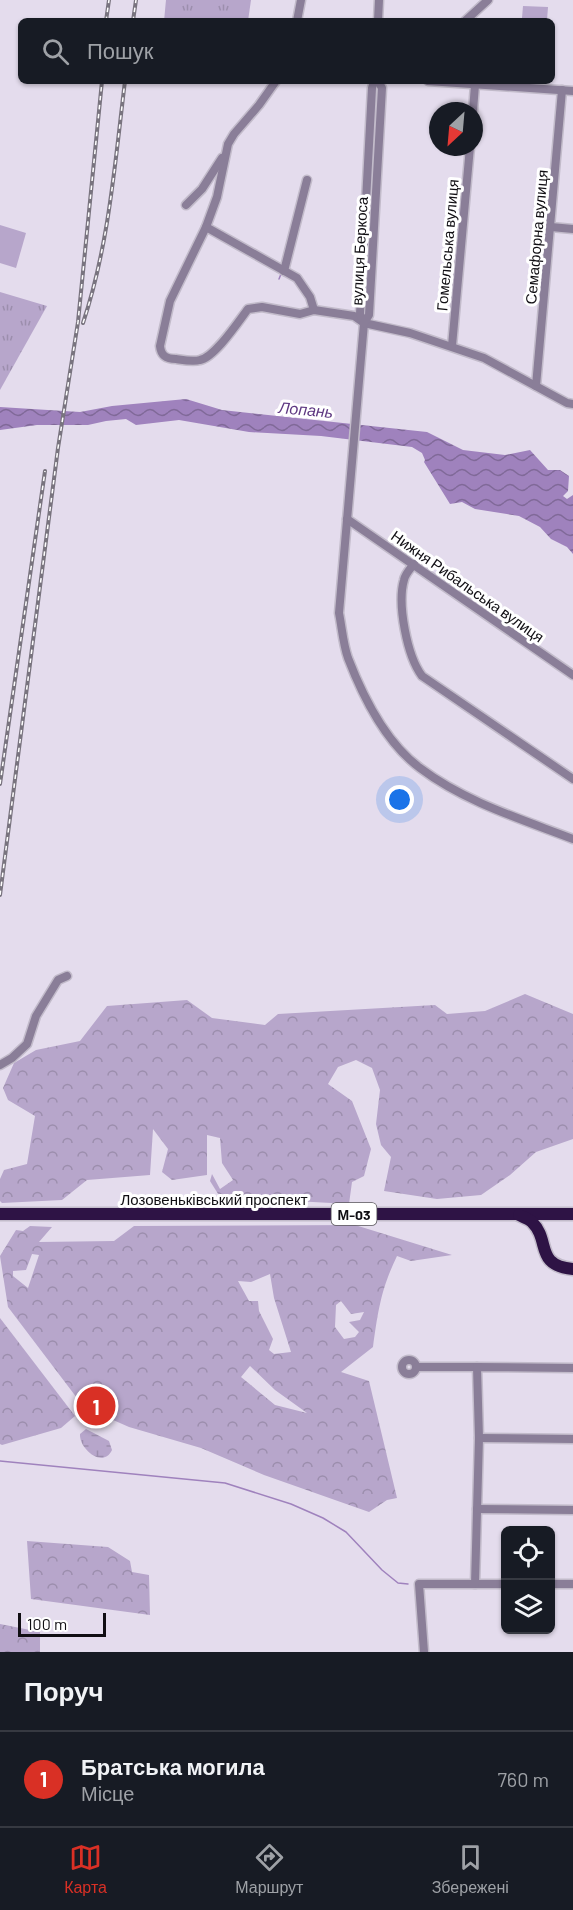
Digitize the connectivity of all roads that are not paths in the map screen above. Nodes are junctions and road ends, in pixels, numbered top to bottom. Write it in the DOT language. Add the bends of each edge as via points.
graph roads {
  1 [pos="301,0"];
  2 [pos="379,0"];
  3 [pos="488,0"];
  4 [pos="298,18"];
  5 [pos="378,18"];
  6 [pos="468,18"];
  7 [pos="274,84"];
  8 [pos="379,84"];
  9 [pos="463,84"];
  10 [pos="475,85"];
  11 [pos="562,90"];
  12 [pos="573,91"];
  13 [pos="474,102"];
  14 [pos="225,152"];
  15 [pos="469,156"];
  16 [pos="307,180"];
  17 [pos="186,205"];
  18 [pos="206,226"];
  19 [pos="552,227"];
  20 [pos="573,229"];
  21 [pos="282,269"];
  22 [pos="314,310"];
  23 [pos="364,323"];
  24 [pos="452,346"];
  25 [pos="536,386"];
  26 [pos="573,404"];
  27 [pos="347,519"];
  28 [pos="414,564"];
  29 [pos="573,675"];
  30 [pos="573,779"];
  31 [pos="573,839"];
  32 [pos="67,976"];
  33 [pos="0,1065"];
  34 [pos="515,1213"];
  35 [pos="0,1214"];
  36 [pos="573,1214"];
  37 [pos="573,1269"];
  38 [pos="477,1367"];
  39 [pos="417,1368"];
  40 [pos="573,1368"];
  41 [pos="478,1438"];
  42 [pos="573,1439"];
  43 [pos="477,1509"];
  44 [pos="573,1510"];
  45 [pos="475,1584"];
  46 [pos="501,1584"];
  47 [pos="555,1584"];
  48 [pos="573,1584"];
  49 [pos="424,1652"];
  1 -- 4 [label="street"];
  2 -- 5 [label="street"];
  3 -- 6 [label="street"];
  7 -- 14 [label="street" via="234,134"];
  8 -- 23 [label="street, вулиця Беркоса" via="382,88 370,303"];
  9 -- 10 [label="street"];
  10 -- 11 [label="street"];
  10 -- 13 [label="street"];
  11 -- 12 [label="street"];
  11 -- 19 [label="street, Семафорна вулиця"];
  14 -- 17 [label="street" via="202,189"];
  14 -- 18 [label="street" via="217,197"];
  15 -- 24 [label="street, Гомельська вулиця"];
  16 -- 21 [label="street"];
  18 -- 21 [label="street"];
  18 -- 22 [label="street" via="170,302 160,346 165,357 200,360 211,355 248,309 261,307 300,314"];
  19 -- 20 [label="street"];
  19 -- 25 [label="street, Семафорна вулиця"];
  21 -- 22 [label="street" via="297,278"];
  22 -- 23 [label="street" via="354,316"];
  23 -- 24 [label="street"];
  23 -- 27 [label="street, вулиця Беркоса"];
  24 -- 25 [label="street"];
  25 -- 26 [label="street"];
  27 -- 28 [label="street, Нижня Рибальська вулиця"];
  27 -- 31 [label="street, вулиця Беркоса" via="339,613 347,656 366,698 400,751 442,783 489,807"];
  28 -- 29 [label="street, Нижня Рибальська вулиця"];
  28 -- 30 [label="street" via="403,582 403,601 405,634 415,667 422,676"];
  32 -- 33 [label="street" via="58,980 36,1016 27,1044"];
  34 -- 35 [label="highway, Лозовеньківський проспект / М-03"];
  34 -- 36 [label="highway, Лозовеньківський проспект / М-03"];
  34 -- 37 [label="highway" via="531,1222 550,1260"];
  38 -- 39 [label="street"];
  38 -- 40 [label="street"];
  38 -- 41 [label="street"];
  41 -- 42 [label="street"];
  41 -- 43 [label="street"];
  43 -- 44 [label="street"];
  43 -- 45 [label="street"];
  45 -- 46 [label="street"];
  45 -- 49 [label="street" via="419,1584"];
  47 -- 48 [label="street"];
}
